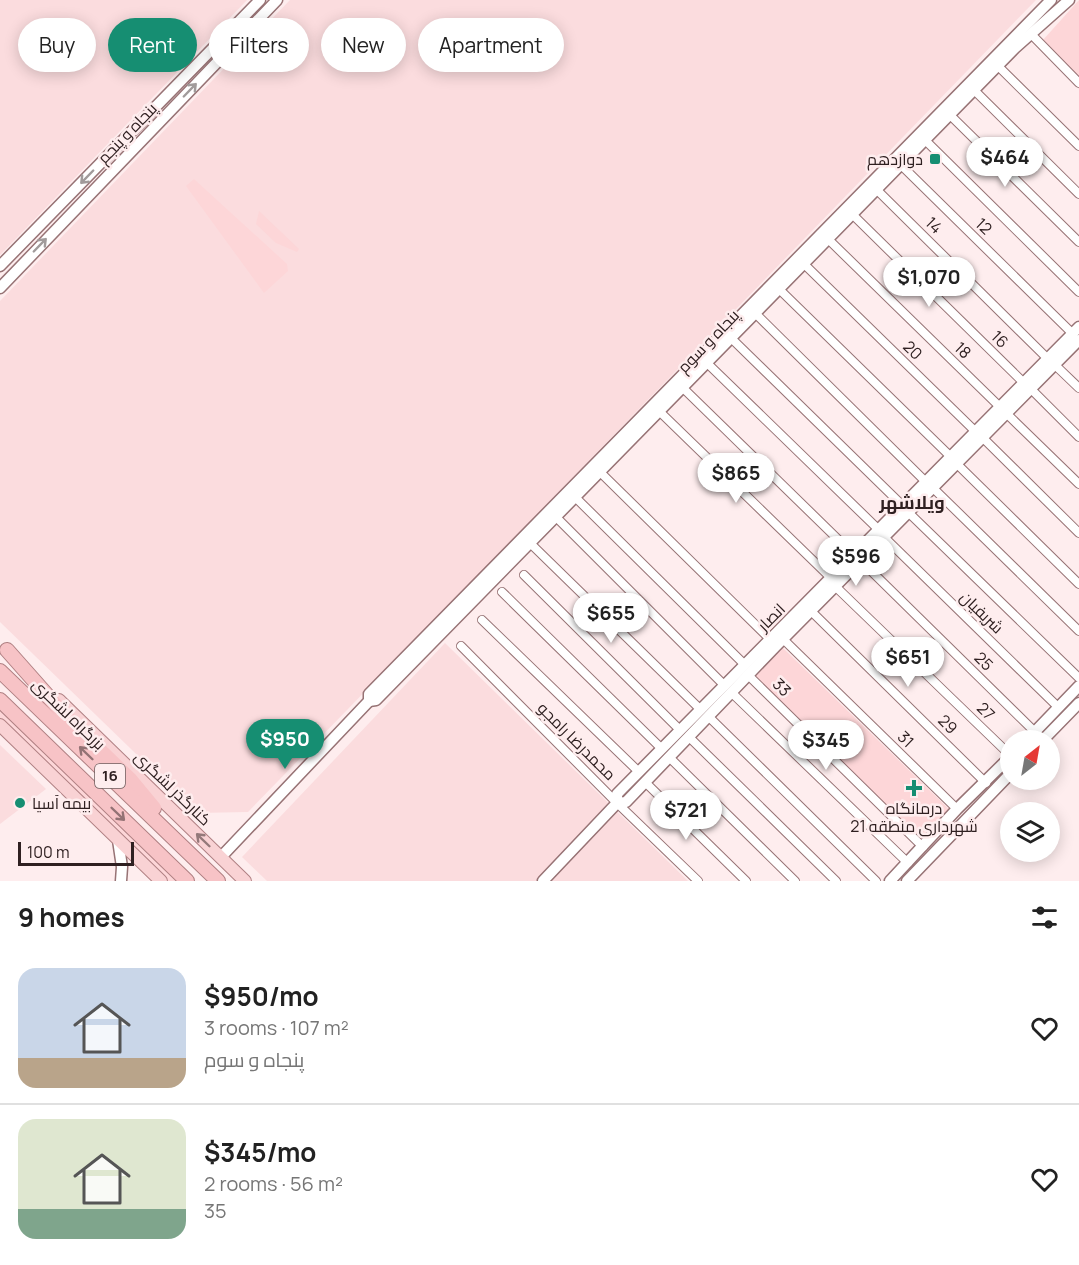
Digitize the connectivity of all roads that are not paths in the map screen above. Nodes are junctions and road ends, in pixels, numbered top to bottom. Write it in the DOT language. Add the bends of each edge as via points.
graph roads {
  1 [pos="260,0"];
  2 [pos="277,0"];
  3 [pos="1051,0"];
  4 [pos="1069,0"];
  5 [pos="1032,35"];
  6 [pos="1012,45"];
  7 [pos="998,66"];
  8 [pos="1079,83"];
  9 [pos="974,90"];
  10 [pos="950,115"];
  11 [pos="925,140"];
  12 [pos="1079,146"];
  13 [pos="107,156"];
  14 [pos="117,165"];
  15 [pos="901,165"];
  16 [pos="877,190"];
  17 [pos="1079,194"];
  18 [pos="852,214"];
  19 [pos="828,239"];
  20 [pos="1079,242"];
  21 [pos="804,264"];
  22 [pos="0,266"];
  23 [pos="0,288"];
  24 [pos="779,289"];
  25 [pos="1079,292"];
  26 [pos="755,313"];
  27 [pos="731,338"];
  28 [pos="1077,339"];
  29 [pos="1052,362"];
  30 [pos="707,363"];
  31 [pos="1027,386"];
  32 [pos="682,388"];
  33 [pos="1079,388"];
  34 [pos="1004,410"];
  35 [pos="659,411"];
  36 [pos="980,435"];
  37 [pos="1079,437"];
  38 [pos="954,460"];
  39 [pos="600,472"];
  40 [pos="1079,484"];
  41 [pos="930,485"];
  42 [pos="575,497"];
  43 [pos="906,509"];
  44 [pos="556,517"];
  45 [pos="1079,533"];
  46 [pos="882,534"];
  47 [pos="530,543"];
  48 [pos="858,558"];
  49 [pos="524,575"];
  50 [pos="834,583"];
  51 [pos="1079,584"];
  52 [pos="502,592"];
  53 [pos="812,612"];
  54 [pos="482,620"];
  55 [pos="1079,631"];
  56 [pos="776,642"];
  57 [pos="4,646"];
  58 [pos="461,646"];
  59 [pos="746,670"];
  60 [pos="0,671"];
  61 [pos="1079,678"];
  62 [pos="1079,686"];
  63 [pos="728,689"];
  64 [pos="0,700"];
  65 [pos="369,701"];
  66 [pos="1079,703"];
  67 [pos="1059,707"];
  68 [pos="705,713"];
  69 [pos="0,725"];
  70 [pos="1033,730"];
  71 [pos="1037,730"];
  72 [pos="1053,730"];
  73 [pos="685,734"];
  74 [pos="1000,745"];
  75 [pos="666,753"];
  76 [pos="1000,768"];
  77 [pos="642,777"];
  78 [pos="986,783"];
  79 [pos="1000,784"];
  80 [pos="617,803"];
  81 [pos="957,809"];
  82 [pos="118,840"];
  83 [pos="923,847"];
  84 [pos="188,851"];
  85 [pos="221,857"];
  86 [pos="908,863"];
  87 [pos="122,881"];
  88 [pos="134,881"];
  89 [pos="161,881"];
  90 [pos="187,881"];
  91 [pos="218,881"];
  92 [pos="245,881"];
  93 [pos="543,881"];
  94 [pos="698,881"];
  95 [pos="746,881"];
  96 [pos="795,881"];
  97 [pos="836,881"];
  98 [pos="876,881"];
  99 [pos="890,881"];
  100 [pos="907,881"];
  1 -- 13 [label="street, پنجاه و پنجم"];
  14 -- 2 [label="street, پنجاه و پنجم, one-way"];
  3 -- 6 [label="street, پنجاه و سوم"];
  4 -- 5 [label="street, پنجاه و سوم"];
  5 -- 6 [label="street, پنجاه و سوم"];
  5 -- 8 [label="street"];
  6 -- 7 [label="street, پنجاه و سوم"];
  6 -- 65 [label="street, پنجاه و سوم" via="369,694"];
  7 -- 9 [label="street, پنجاه و سوم"];
  7 -- 12 [label="street"];
  9 -- 10 [label="street, پنجاه و سوم"];
  9 -- 17 [label="street"];
  10 -- 11 [label="street, پنجاه و سوم"];
  10 -- 20 [label="street"];
  11 -- 15 [label="street, پنجاه و سوم"];
  11 -- 25 [label="street"];
  13 -- 14 [label="street"];
  13 -- 22 [label="street, پنجاه و پنجم, one-way"];
  23 -- 14 [label="street, پنجاه و پنجم, one-way"];
  15 -- 16 [label="street, پنجاه و سوم"];
  15 -- 28 [label="street, 12"];
  16 -- 18 [label="street, پنجاه و سوم"];
  16 -- 29 [label="street, 14"];
  18 -- 19 [label="street, پنجاه و سوم"];
  18 -- 31 [label="street, 16"];
  19 -- 21 [label="street, پنجاه و سوم"];
  19 -- 34 [label="street, 18"];
  21 -- 24 [label="street, پنجاه و سوم"];
  21 -- 36 [label="street, 20"];
  24 -- 26 [label="street, پنجاه و سوم"];
  24 -- 38 [label="street"];
  26 -- 27 [label="street, پنجاه و سوم"];
  26 -- 41 [label="street"];
  27 -- 30 [label="street, پنجاه و سوم"];
  27 -- 43 [label="street"];
  28 -- 29 [label="street, انصار"];
  29 -- 31 [label="street, انصار"];
  29 -- 33 [label="street, 14"];
  30 -- 32 [label="street, پنجاه و سوم"];
  30 -- 46 [label="street, شریفیان"];
  31 -- 34 [label="street, انصار"];
  31 -- 37 [label="street, 16"];
  32 -- 35 [label="street, پنجاه و سوم"];
  32 -- 48 [label="street, 25"];
  34 -- 36 [label="street, انصار"];
  34 -- 40 [label="street, 18"];
  35 -- 39 [label="street, پنجاه و سوم"];
  35 -- 50 [label="street, 27"];
  36 -- 38 [label="street, انصار"];
  36 -- 45 [label="street, 20"];
  38 -- 41 [label="street, انصار"];
  38 -- 51 [label="street"];
  39 -- 42 [label="street, پنجاه و سوم"];
  39 -- 56 [label="street, 31"];
  41 -- 43 [label="street, انصار"];
  41 -- 55 [label="street"];
  42 -- 44 [label="street, پنجاه و سوم"];
  42 -- 59 [label="street, 33"];
  43 -- 46 [label="street, انصار"];
  43 -- 61 [label="street"];
  44 -- 47 [label="street, پنجاه و سوم"];
  44 -- 63 [label="street"];
  46 -- 48 [label="street, انصار"];
  46 -- 67 [label="street, شریفیان"];
  47 -- 65 [label="street, پنجاه و سوم" via="376,700"];
  47 -- 68 [label="street"];
  48 -- 50 [label="street, انصار"];
  48 -- 70 [label="street, 25"];
  49 -- 73 [label="street"];
  50 -- 53 [label="street, انصار"];
  50 -- 56 [label="street, انصار"];
  50 -- 74 [label="street, 27"];
  52 -- 75 [label="street"];
  53 -- 56 [label="street, انصار"];
  53 -- 78 [label="street, 29"];
  54 -- 77 [label="street"];
  56 -- 59 [label="street, انصار"];
  56 -- 81 [label="street, 31"];
  57 -- 84 [label="highway" via="69,720 130,779"];
  85 -- 57 [label="main road, کنارگذر لشگری, one-way"];
  58 -- 80 [label="street, محمدرضا رامجو"];
  59 -- 63 [label="street, انصار"];
  59 -- 83 [label="street, 33"];
  84 -- 60 [label="highway, بزرگراه لشگری / 16, one-way"];
  62 -- 67 [label="street"];
  63 -- 68 [label="street, انصار"];
  63 -- 86 [label="street"];
  64 -- 90 [label="highway, 16, one-way"];
  65 -- 85 [label="street, پنجاه و سوم"];
  66 -- 72 [label="street"];
  67 -- 71 [label="street"];
  68 -- 73 [label="street, انصار"];
  68 -- 98 [label="street"];
  69 -- 82 [label="main road"];
  73 -- 75 [label="street, انصار"];
  73 -- 97 [label="street"];
  75 -- 77 [label="street, انصار"];
  75 -- 96 [label="street"];
  76 -- 78 [label="street"];
  77 -- 80 [label="street, انصار" via="617,794"];
  77 -- 95 [label="street"];
  78 -- 81 [label="street"];
  79 -- 100 [label="street"];
  80 -- 93 [label="street, انصار"];
  80 -- 94 [label="street, محمدرضا رامجو"];
  81 -- 83 [label="street"];
  82 -- 87 [label="street"];
  82 -- 89 [label="main road"];
  83 -- 86 [label="street"];
  84 -- 91 [label="highway, بزرگراه لشگری / 16"];
  85 -- 92 [label="main road, کنارگذر لشگری"];
  86 -- 99 [label="street"];
  87 -- 88 [label="street"];
}
